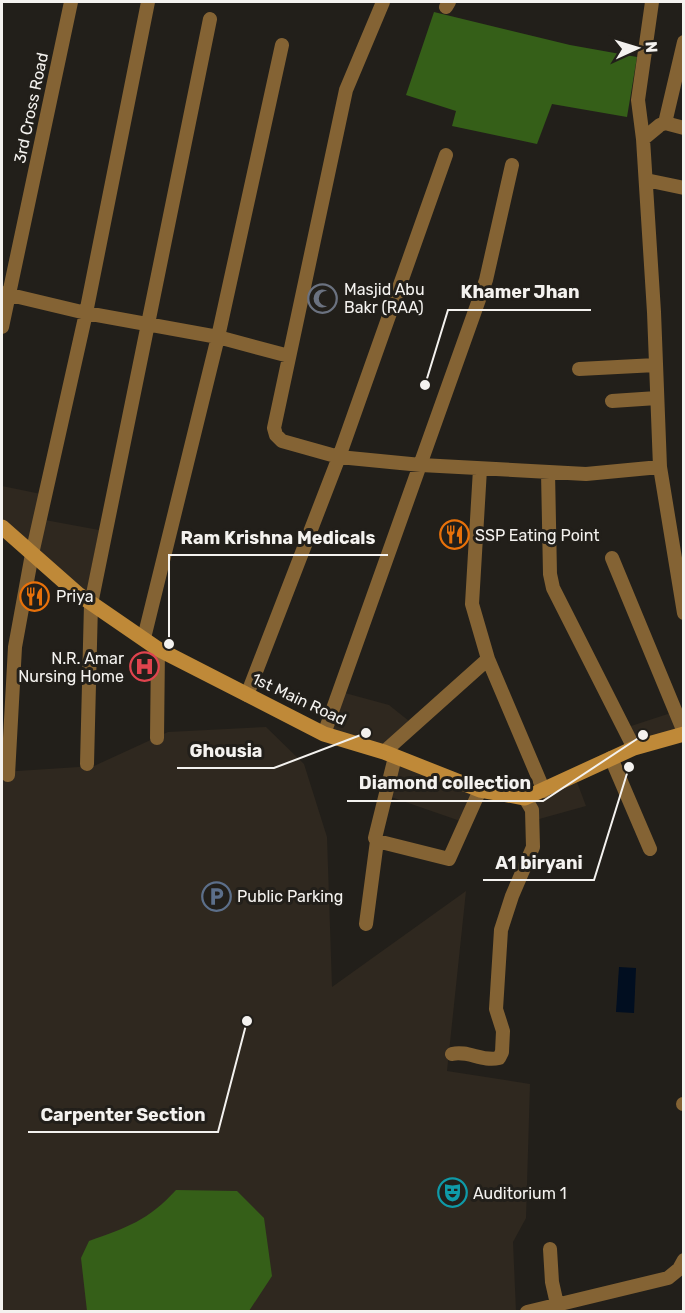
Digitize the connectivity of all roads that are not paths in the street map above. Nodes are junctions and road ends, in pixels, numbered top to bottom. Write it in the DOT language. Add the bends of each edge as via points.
graph roads {
  1 [pos="71,2"];
  2 [pos="148,2"];
  3 [pos="383,2"];
  4 [pos="649,2"];
  5 [pos="210,19"];
  6 [pos="282,45"];
  7 [pos="682,51"];
  8 [pos="679,81"];
  9 [pos="665,123"];
  10 [pos="684,128"];
  11 [pos="643,139"];
  12 [pos="446,155"];
  13 [pos="512,165"];
  14 [pos="646,180"];
  15 [pos="684,188"];
  16 [pos="5,294"];
  17 [pos="86,313"];
  18 [pos="149,325"];
  19 [pos="2,327"];
  20 [pos="218,337"];
  21 [pos="289,356"];
  22 [pos="656,365"];
  23 [pos="579,369"];
  24 [pos="657,398"];
  25 [pos="612,400"];
  26 [pos="339,457"];
  27 [pos="421,465"];
  28 [pos="660,467"];
  29 [pos="480,469"];
  30 [pos="548,472"];
  31 [pos="2,527"];
  32 [pos="32,554"];
  33 [pos="612,558"];
  34 [pos="91,604"];
  35 [pos="684,613"];
  36 [pos="144,638"];
  37 [pos="158,649"];
  38 [pos="488,659"];
  39 [pos="246,695"];
  40 [pos="684,733"];
  41 [pos="324,734"];
  42 [pos="157,738"];
  43 [pos="634,748"];
  44 [pos="390,755"];
  45 [pos="611,758"];
  46 [pos="87,764"];
  47 [pos="8,775"];
  48 [pos="480,790"];
  49 [pos="544,791"];
  50 [pos="525,798"];
  51 [pos="377,841"];
  52 [pos="650,849"];
  53 [pos="366,924"];
  54 [pos="452,1054"];
  55 [pos="550,1249"];
  56 [pos="684,1260"];
  57 [pos="557,1304"];
  58 [pos="526,1311"];
  1 -- 16 [label="street, 3rd Cross Road"];
  2 -- 17 [label="street"];
  3 -- 21 [label="street" via="346,90"];
  4 -- 11 [label="street" via="638,100"];
  5 -- 18 [label="street"];
  6 -- 20 [label="street"];
  7 -- 8 [label="street"];
  8 -- 9 [label="street"];
  9 -- 10 [label="street"];
  9 -- 11 [label="street"];
  11 -- 14 [label="street"];
  12 -- 26 [label="street"];
  13 -- 27 [label="street" via="486,280"];
  14 -- 15 [label="street"];
  14 -- 22 [label="street"];
  16 -- 17 [label="street"];
  16 -- 19 [label="street, 3rd Cross Road"];
  17 -- 18 [label="street"];
  17 -- 32 [label="street"];
  18 -- 20 [label="street"];
  18 -- 34 [label="street"];
  20 -- 21 [label="street"];
  20 -- 36 [label="street"];
  21 -- 26 [label="street" via="274,428 276,435 282,441"];
  22 -- 23 [label="street"];
  22 -- 24 [label="street"];
  24 -- 25 [label="street"];
  24 -- 28 [label="street"];
  26 -- 27 [label="street"];
  26 -- 39 [label="street"];
  27 -- 29 [label="street"];
  27 -- 41 [label="street"];
  28 -- 30 [label="street" via="586,474"];
  28 -- 35 [label="street"];
  29 -- 30 [label="street"];
  29 -- 38 [label="street" via="472,604"];
  30 -- 43 [label="street" via="553,588"];
  31 -- 32 [label="street, 1st Main Road"];
  32 -- 34 [label="street, 1st Main Road"];
  32 -- 47 [label="street" via="15,647"];
  33 -- 40 [label="street"];
  34 -- 36 [label="street, 1st Main Road"];
  34 -- 46 [label="street"];
  36 -- 37 [label="street, 1st Main Road"];
  37 -- 39 [label="street, 1st Main Road"];
  37 -- 42 [label="street"];
  38 -- 44 [label="street"];
  38 -- 49 [label="street"];
  39 -- 41 [label="street, 1st Main Road"];
  40 -- 43 [label="street"];
  41 -- 44 [label="street, 1st Main Road"];
  43 -- 45 [label="street"];
  44 -- 48 [label="street, 1st Main Road"];
  44 -- 51 [label="street"];
  45 -- 49 [label="street"];
  45 -- 52 [label="street"];
  48 -- 50 [label="street, 1st Main Road"];
  48 -- 51 [label="street" via="450,858"];
  49 -- 50 [label="street"];
  50 -- 54 [label="street" via="531,810 533,847 501,930 496,1009 503,1031 502,1052 492,1060 463,1052"];
  51 -- 53 [label="street"];
  55 -- 57 [label="street"];
  56 -- 57 [label="street" via="668,1278"];
  57 -- 58 [label="street"];
}
